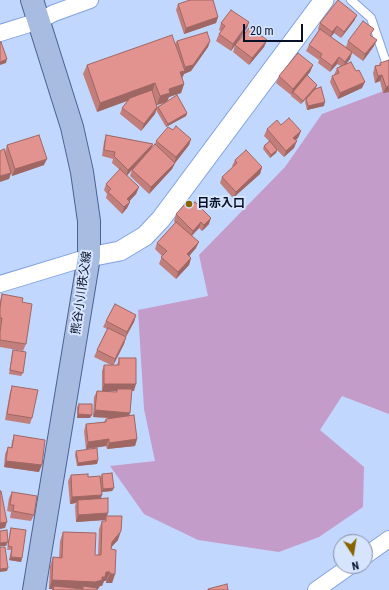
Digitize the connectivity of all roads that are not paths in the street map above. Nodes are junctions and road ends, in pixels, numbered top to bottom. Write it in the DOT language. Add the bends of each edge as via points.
graph roads {
  1 [pos="32,0"];
  2 [pos="90,0"];
  3 [pos="324,0"];
  4 [pos="351,0"];
  5 [pos="39,21"];
  6 [pos="0,33"];
  7 [pos="389,61"];
  8 [pos="89,257"];
  9 [pos="0,284"];
  10 [pos="389,539"];
  11 [pos="373,550"];
  12 [pos="339,574"];
  13 [pos="34,590"];
  14 [pos="316,590"];
  1 -- 5 [label="main road, 熊谷小川秩父線"];
  2 -- 5 [label="street"];
  3 -- 8 [label="street" via="161,219 145,236 120,251"];
  4 -- 7 [label="lane" via="371,18 386,62"];
  5 -- 6 [label="street"];
  5 -- 8 [label="main road, 熊谷小川秩父線" via="72,127 82,172 89,221"];
  8 -- 9 [label="street"];
  8 -- 13 [label="main road, 熊谷小川秩父線"];
  10 -- 11 [label="street"];
  12 -- 14 [label="street"];
}
